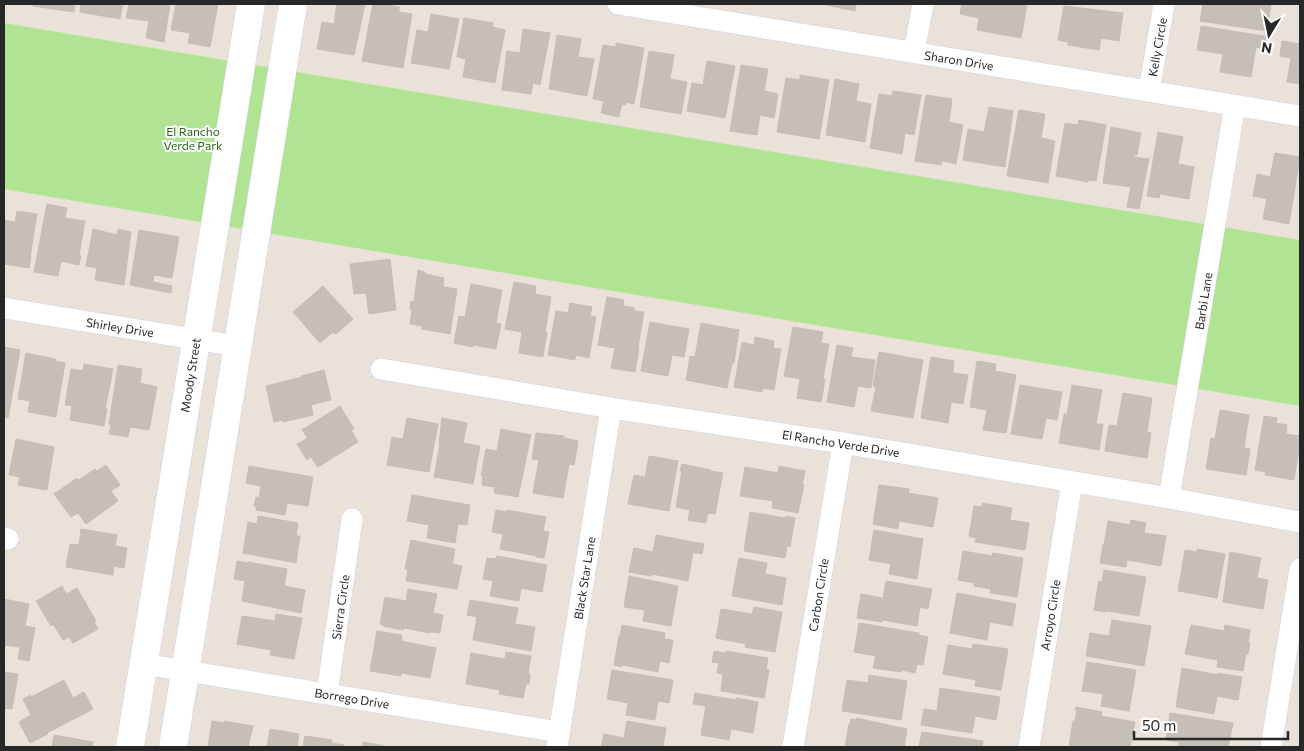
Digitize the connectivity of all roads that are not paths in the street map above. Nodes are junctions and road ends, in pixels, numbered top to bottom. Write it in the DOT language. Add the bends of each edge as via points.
graph roads {
  1 [pos="251,4"];
  2 [pos="293,4"];
  3 [pos="618,4"];
  4 [pos="923,4"];
  5 [pos="1164,4"];
  6 [pos="680,9"];
  7 [pos="914,52"];
  8 [pos="1149,90"];
  9 [pos="1235,105"];
  10 [pos="1300,116"];
  11 [pos="4,308"];
  12 [pos="196,338"];
  13 [pos="237,346"];
  14 [pos="381,369"];
  15 [pos="611,408"];
  16 [pos="843,443"];
  17 [pos="1072,482"];
  18 [pos="1169,498"];
  19 [pos="352,519"];
  20 [pos="1300,522"];
  21 [pos="1300,569"];
  22 [pos="144,664"];
  23 [pos="185,672"];
  24 [pos="327,694"];
  25 [pos="558,740"];
  26 [pos="130,747"];
  27 [pos="173,747"];
  28 [pos="793,747"];
  29 [pos="1029,747"];
  30 [pos="1271,747"];
  1 -- 12 [label="main road, Moody Street"];
  2 -- 13 [label="main road"];
  3 -- 6 [label="street, Sharon Drive"];
  4 -- 7 [label="street"];
  5 -- 8 [label="street, Kelly Circle"];
  6 -- 7 [label="street, Sharon Drive"];
  7 -- 8 [label="street, Sharon Drive"];
  8 -- 9 [label="street, Sharon Drive"];
  9 -- 10 [label="street, Sharon Drive"];
  9 -- 18 [label="street, Barbi Lane"];
  11 -- 12 [label="street, Shirley Drive"];
  12 -- 13 [label="street, Shirley Drive"];
  12 -- 22 [label="main road, Moody Street"];
  13 -- 23 [label="main road"];
  14 -- 15 [label="street, El Rancho Verde Drive"];
  15 -- 16 [label="street, El Rancho Verde Drive"];
  15 -- 25 [label="street, Black Star Lane"];
  16 -- 17 [label="street, El Rancho Verde Drive"];
  16 -- 28 [label="street, Carbon Circle"];
  17 -- 18 [label="street, El Rancho Verde Drive"];
  17 -- 29 [label="street, Arroyo Circle"];
  18 -- 20 [label="street, El Rancho Verde Drive"];
  19 -- 24 [label="street, Sierra Circle"];
  21 -- 30 [label="street"];
  22 -- 23 [label="street, Borrego Drive"];
  22 -- 26 [label="main road, Moody Street"];
  23 -- 24 [label="street, Borrego Drive"];
  23 -- 27 [label="main road"];
  24 -- 25 [label="street, Borrego Drive"];
}
